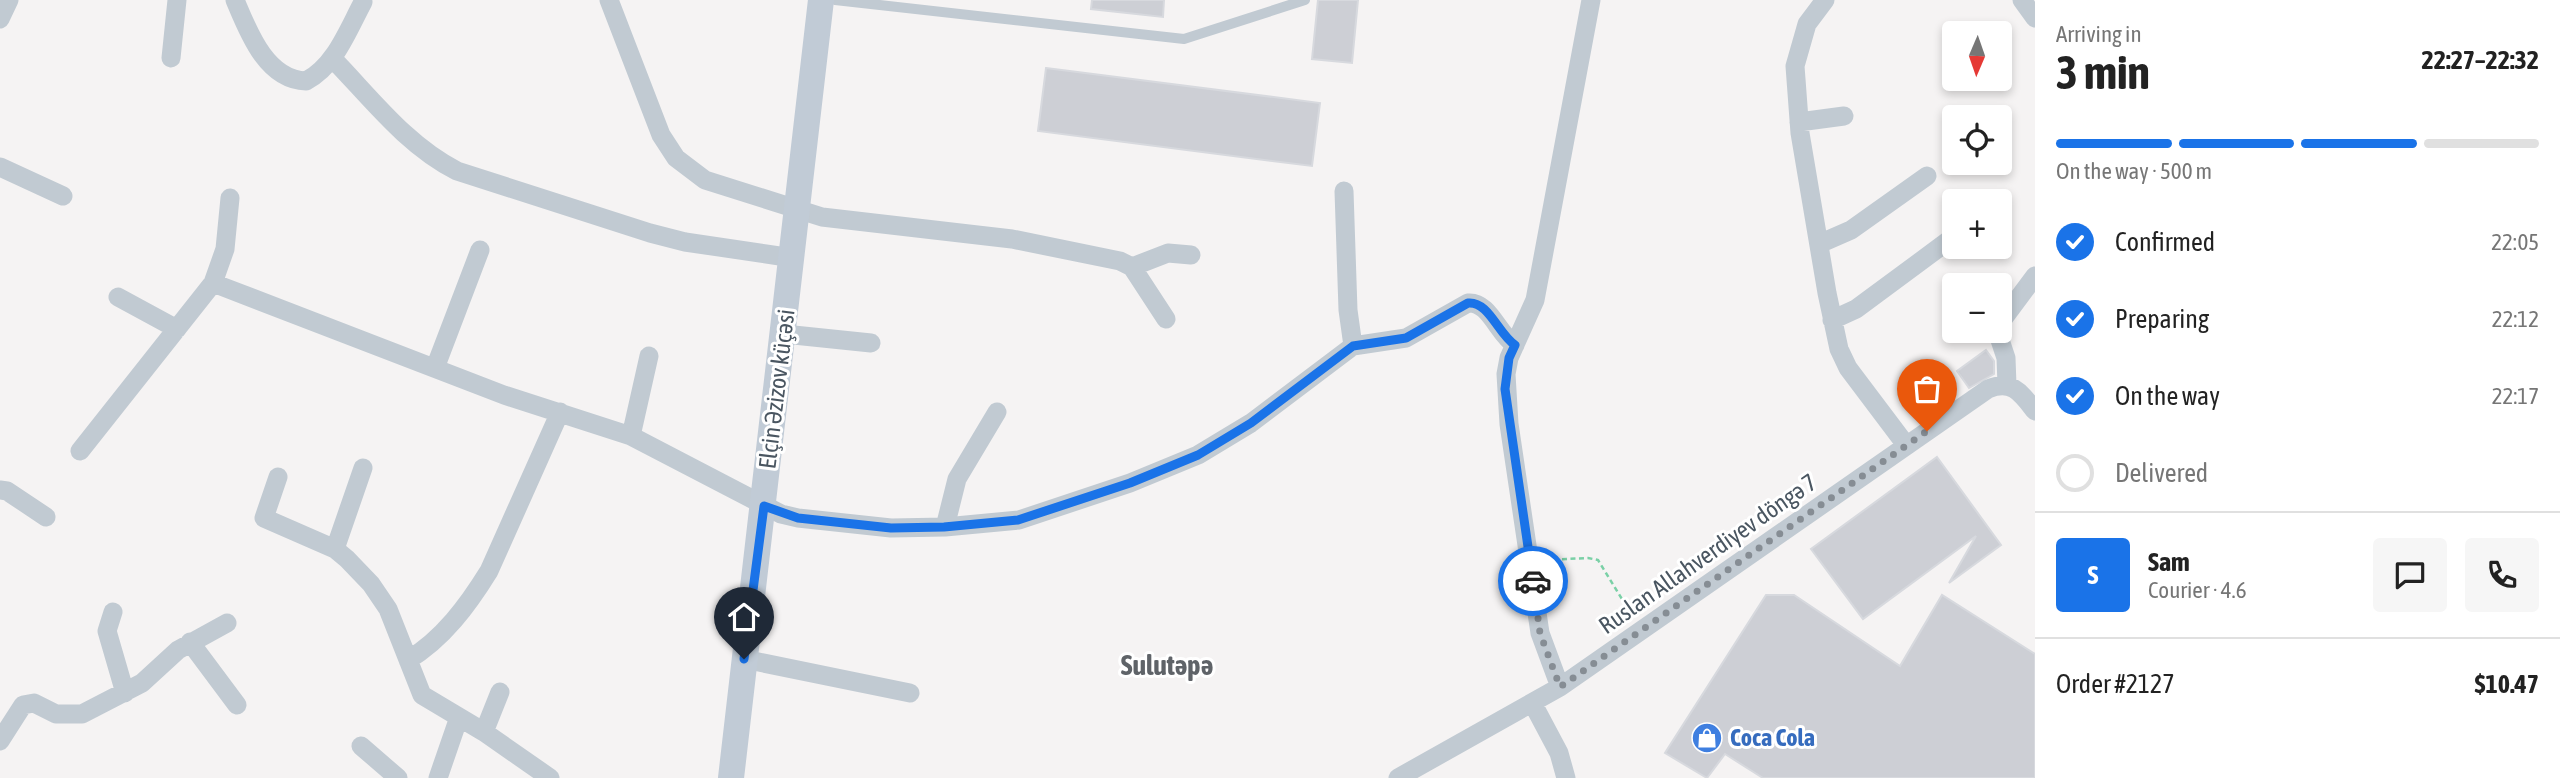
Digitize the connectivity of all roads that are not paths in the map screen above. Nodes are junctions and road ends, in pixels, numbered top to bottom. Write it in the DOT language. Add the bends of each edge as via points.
graph roads {
  1 [pos="9,0"];
  2 [pos="177,0"];
  3 [pos="234,0"];
  4 [pos="610,0"];
  5 [pos="821,0"];
  6 [pos="835,0"];
  7 [pos="1305,0"];
  8 [pos="1591,0"];
  9 [pos="1825,0"];
  10 [pos="2022,0"];
  11 [pos="363,2"];
  12 [pos="2035,18"];
  13 [pos="0,19"];
  14 [pos="171,58"];
  15 [pos="332,58"];
  16 [pos="1844,116"];
  17 [pos="1799,122"];
  18 [pos="0,167"];
  19 [pos="1927,176"];
  20 [pos="1345,191"];
  21 [pos="63,196"];
  22 [pos="230,198"];
  23 [pos="798,212"];
  24 [pos="1819,244"];
  25 [pos="1942,245"];
  26 [pos="480,250"];
  27 [pos="1191,255"];
  28 [pos="793,258"];
  29 [pos="1132,267"];
  30 [pos="2035,276"];
  31 [pos="212,283"];
  32 [pos="118,297"];
  33 [pos="2012,307"];
  34 [pos="1166,319"];
  35 [pos="1832,320"];
  36 [pos="177,329"];
  37 [pos="784,334"];
  38 [pos="871,343"];
  39 [pos="2001,343"];
  40 [pos="1515,345"];
  41 [pos="1353,346"];
  42 [pos="649,356"];
  43 [pos="435,368"];
  44 [pos="2007,385"];
  45 [pos="2035,411"];
  46 [pos="560,412"];
  47 [pos="997,412"];
  48 [pos="631,436"];
  49 [pos="1906,445"];
  50 [pos="80,451"];
  51 [pos="363,468"];
  52 [pos="278,477"];
  53 [pos="0,490"];
  54 [pos="764,506"];
  55 [pos="46,517"];
  56 [pos="944,527"];
  57 [pos="335,550"];
  58 [pos="113,612"];
  59 [pos="227,623"];
  60 [pos="190,642"];
  61 [pos="744,659"];
  62 [pos="408,660"];
  63 [pos="1560,687"];
  64 [pos="125,692"];
  65 [pos="500,692"];
  66 [pos="911,693"];
  67 [pos="1533,704"];
  68 [pos="237,705"];
  69 [pos="458,720"];
  70 [pos="484,732"];
  71 [pos="0,741"];
  72 [pos="361,746"];
  73 [pos="398,778"];
  74 [pos="438,778"];
  75 [pos="550,778"];
  76 [pos="731,778"];
  77 [pos="1398,778"];
  78 [pos="1566,778"];
  1 -- 13 [label="street"];
  2 -- 14 [label="street"];
  3 -- 15 [label="street" via="259,49 288,77 306,81"];
  4 -- 23 [label="street" via="661,135 676,158 705,180"];
  5 -- 23 [label="street, Elçin Əzizov küçəsi"];
  6 -- 7 [label="lane" via="1184,39"];
  8 -- 40 [label="street" via="1535,300"];
  9 -- 17 [label="street" via="1800,41 1795,66"];
  10 -- 12 [label="street"];
  11 -- 15 [label="street"];
  15 -- 28 [label="street" via="410,141 457,170 650,233"];
  16 -- 17 [label="street"];
  17 -- 24 [label="street"];
  18 -- 21 [label="street"];
  19 -- 24 [label="street" via="1851,230"];
  20 -- 41 [label="street"];
  22 -- 31 [label="street" via="225,248"];
  23 -- 28 [label="street, Elçin Əzizov küçəsi"];
  23 -- 29 [label="street" via="1012,239"];
  24 -- 35 [label="street"];
  25 -- 35 [label="street" via="1856,309"];
  26 -- 43 [label="street"];
  27 -- 29 [label="street" via="1168,253"];
  28 -- 37 [label="street, Elçin Əzizov küçəsi"];
  29 -- 34 [label="street"];
  30 -- 33 [label="street"];
  31 -- 36 [label="street"];
  31 -- 43 [label="street"];
  32 -- 36 [label="street"];
  35 -- 49 [label="street" via="1848,368"];
  36 -- 50 [label="street"];
  37 -- 38 [label="street"];
  37 -- 54 [label="street, Elçin Əzizov küçəsi"];
  39 -- 44 [label="street"];
  40 -- 41 [label="street" via="1475,302 1406,338"];
  40 -- 63 [label="street" via="1505,389 1540,633"];
  41 -- 56 [label="street" via="1251,423 1198,455 1018,520"];
  42 -- 48 [label="street"];
  43 -- 46 [label="street"];
  44 -- 45 [label="street" via="2021,393"];
  44 -- 49 [label="street, Ruslan Allahverdiyev döngə 7" via="1988,389"];
  46 -- 48 [label="street"];
  46 -- 62 [label="street" via="475,594 434,640"];
  47 -- 56 [label="street" via="957,478"];
  48 -- 54 [label="street"];
  49 -- 63 [label="street, Ruslan Allahverdiyev döngə 7"];
  51 -- 57 [label="street"];
  52 -- 57 [label="street" via="264,518"];
  53 -- 55 [label="street"];
  54 -- 56 [label="street" via="798,518 891,528"];
  54 -- 61 [label="street, Elçin Əzizov küçəsi"];
  57 -- 62 [label="street" via="380,596"];
  58 -- 64 [label="street" via="107,631"];
  59 -- 60 [label="street"];
  60 -- 64 [label="street" via="157,672"];
  60 -- 68 [label="street"];
  61 -- 66 [label="street"];
  61 -- 76 [label="street, Elçin Əzizov küçəsi"];
  62 -- 69 [label="street" via="416,688"];
  63 -- 67 [label="street, Ruslan Allahverdiyev döngə 7"];
  64 -- 71 [label="street" via="71,716 34,703 23,705"];
  65 -- 70 [label="street"];
  67 -- 77 [label="street, Ruslan Allahverdiyev döngə 7"];
  67 -- 78 [label="street" via="1559,753"];
  69 -- 70 [label="street"];
  69 -- 74 [label="street"];
  70 -- 75 [label="street"];
  72 -- 73 [label="street"];
}
